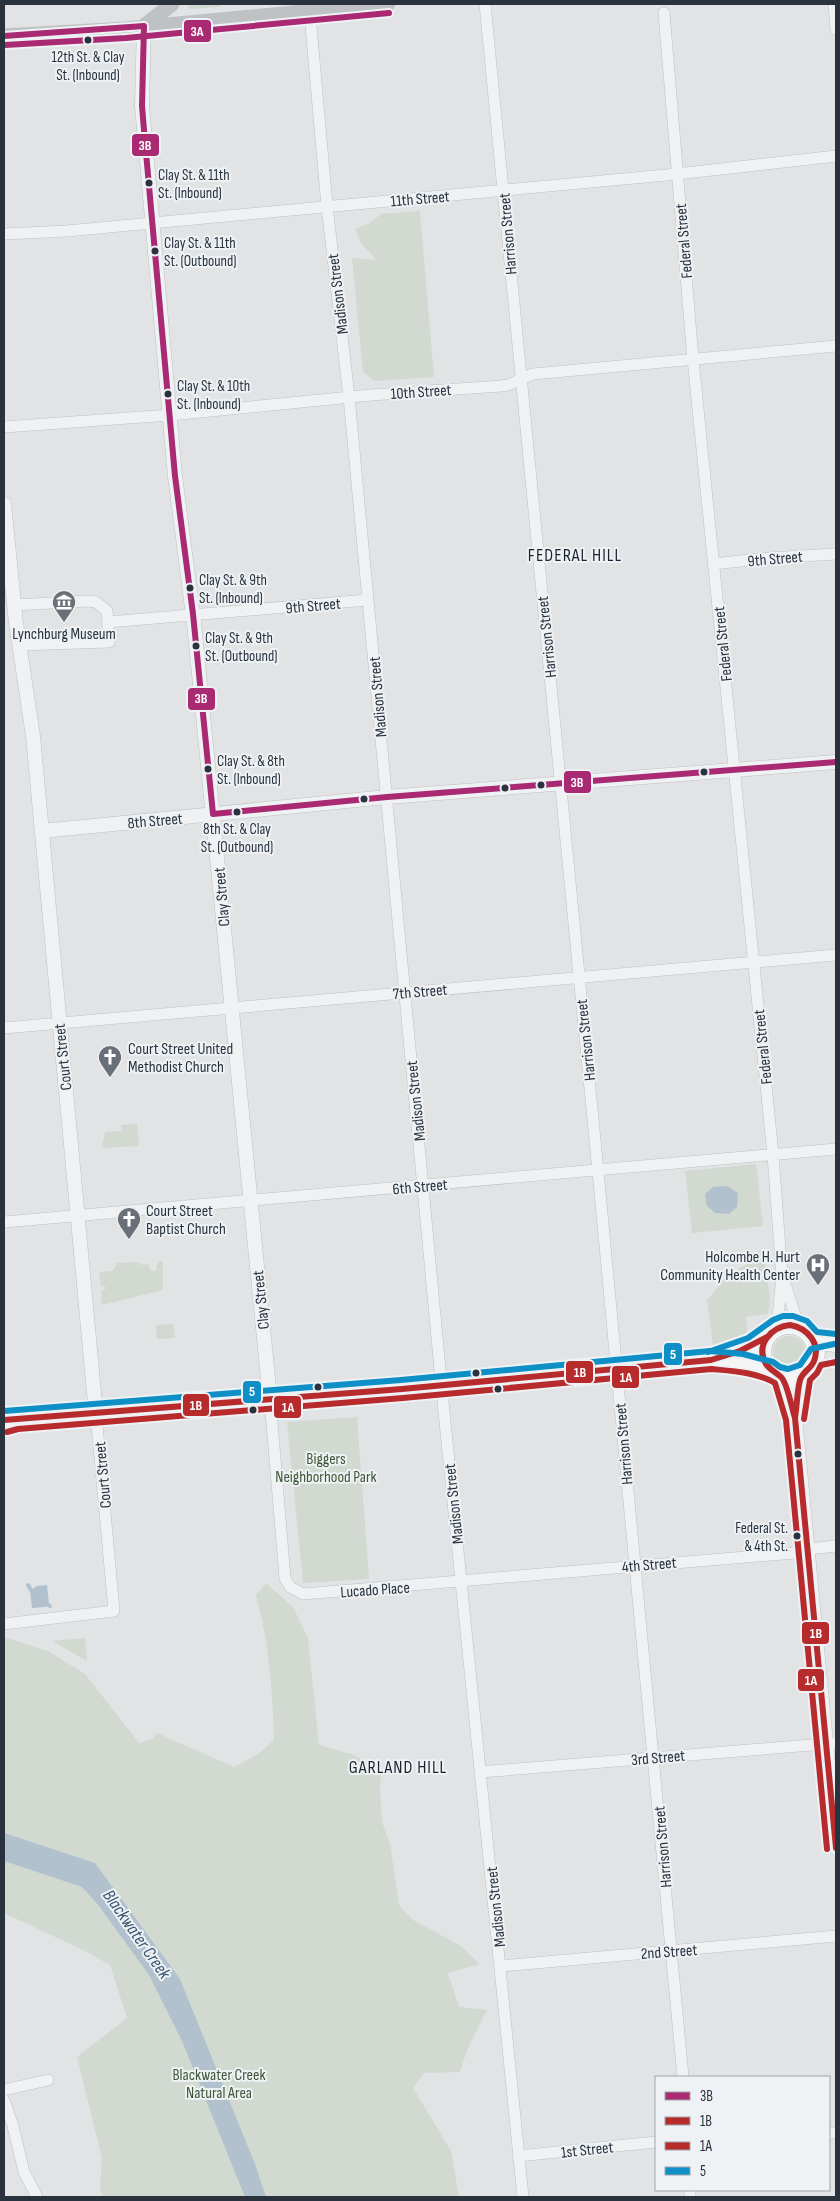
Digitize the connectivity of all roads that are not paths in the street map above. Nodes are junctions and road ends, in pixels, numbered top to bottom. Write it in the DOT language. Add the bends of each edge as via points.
graph roads {
  1 [pos="172,4"];
  2 [pos="388,4"];
  3 [pos="485,4"];
  4 [pos="834,4"];
  5 [pos="314,6"];
  6 [pos="664,13"];
  7 [pos="144,26"];
  8 [pos="836,30"];
  9 [pos="4,36"];
  10 [pos="836,156"];
  11 [pos="677,174"];
  12 [pos="503,190"];
  13 [pos="327,206"];
  14 [pos="153,223"];
  15 [pos="4,234"];
  16 [pos="836,346"];
  17 [pos="693,359"];
  18 [pos="521,380"];
  19 [pos="349,397"];
  20 [pos="170,415"];
  21 [pos="4,427"];
  22 [pos="4,504"];
  23 [pos="836,554"];
  24 [pos="713,564"];
  25 [pos="368,600"];
  26 [pos="14,605"];
  27 [pos="193,614"];
  28 [pos="108,622"];
  29 [pos="20,645"];
  30 [pos="836,762"];
  31 [pos="735,771"];
  32 [pos="560,785"];
  33 [pos="387,797"];
  34 [pos="213,814"];
  35 [pos="42,831"];
  36 [pos="836,955"];
  37 [pos="754,962"];
  38 [pos="579,977"];
  39 [pos="405,993"];
  40 [pos="231,1009"];
  41 [pos="59,1024"];
  42 [pos="4,1028"];
  43 [pos="836,1149"];
  44 [pos="773,1155"];
  45 [pos="598,1171"];
  46 [pos="424,1186"];
  47 [pos="249,1201"];
  48 [pos="77,1217"];
  49 [pos="4,1222"];
  50 [pos="782,1276"];
  51 [pos="798,1327"];
  52 [pos="772,1332"];
  53 [pos="813,1340"];
  54 [pos="836,1343"];
  55 [pos="836,1353"];
  56 [pos="815,1357"];
  57 [pos="711,1360"];
  58 [pos="617,1369"];
  59 [pos="776,1374"];
  60 [pos="802,1375"];
  61 [pos="442,1385"];
  62 [pos="270,1399"];
  63 [pos="96,1414"];
  64 [pos="796,1418"];
  65 [pos="8,1421"];
  66 [pos="836,1546"];
  67 [pos="808,1549"];
  68 [pos="634,1566"];
  69 [pos="461,1582"];
  70 [pos="290,1587"];
  71 [pos="4,1624"];
  72 [pos="831,1744"];
  73 [pos="653,1758"];
  74 [pos="481,1772"];
  75 [pos="836,1848"];
  76 [pos="836,1936"];
  77 [pos="672,1951"];
  78 [pos="501,1966"];
  79 [pos="683,2076"];
  80 [pos="48,2080"];
  81 [pos="4,2090"];
  82 [pos="4,2100"];
  83 [pos="655,2142"];
  84 [pos="518,2156"];
  85 [pos="36,2197"];
  86 [pos="523,2197"];
  1 -- 7 [label="main road"];
  2 -- 5 [label="main road"];
  3 -- 12 [label="street, Harrison Street"];
  4 -- 8 [label="street"];
  5 -- 7 [label="main road"];
  5 -- 13 [label="street, Madison Street"];
  6 -- 11 [label="street, Federal Street"];
  7 -- 9 [label="main road"];
  7 -- 14 [label="street, Clay Street" via="142,106"];
  10 -- 11 [label="street, 11th Street"];
  11 -- 12 [label="street, 11th Street"];
  11 -- 17 [label="street, Federal Street"];
  12 -- 13 [label="street, 11th Street"];
  12 -- 18 [label="street, Harrison Street"];
  13 -- 14 [label="street, 11th Street"];
  13 -- 19 [label="street, Madison Street"];
  14 -- 15 [label="street, 11th Street"];
  14 -- 20 [label="street, Clay Street"];
  16 -- 17 [label="street, 10th Street"];
  17 -- 18 [label="street, 10th Street" via="539,373"];
  17 -- 24 [label="street, Federal Street"];
  18 -- 19 [label="street, 10th Street" via="501,386"];
  18 -- 32 [label="street, Harrison Street"];
  19 -- 20 [label="street, 10th Street"];
  19 -- 25 [label="street, Madison Street"];
  20 -- 21 [label="street, 10th Street"];
  20 -- 27 [label="street, Clay Street"];
  22 -- 26 [label="street, Court Street"];
  23 -- 24 [label="street, 9th Street"];
  24 -- 31 [label="street, Federal Street"];
  25 -- 27 [label="street, 9th Street"];
  25 -- 33 [label="street, Madison Street"];
  26 -- 28 [label="street" via="96,602 107,611"];
  26 -- 29 [label="street, Court Street"];
  27 -- 28 [label="street, 9th Street"];
  27 -- 34 [label="street, Clay Street"];
  28 -- 29 [label="street" via="109,642"];
  29 -- 35 [label="street, Court Street"];
  30 -- 31 [label="street, 8th Street"];
  31 -- 32 [label="street, 8th Street"];
  31 -- 37 [label="street, Federal Street"];
  32 -- 33 [label="street, 8th Street"];
  32 -- 38 [label="street, Harrison Street"];
  33 -- 34 [label="street, 8th Street"];
  33 -- 39 [label="street, Madison Street"];
  34 -- 35 [label="street, 8th Street"];
  34 -- 40 [label="street, Clay Street"];
  35 -- 41 [label="street, Court Street"];
  36 -- 37 [label="street, 7th Street"];
  37 -- 38 [label="street, 7th Street"];
  37 -- 44 [label="street, Federal Street"];
  38 -- 39 [label="street, 7th Street"];
  38 -- 45 [label="street, Harrison Street"];
  39 -- 40 [label="street, 7th Street"];
  39 -- 46 [label="street, Madison Street"];
  40 -- 41 [label="street, 7th Street"];
  40 -- 47 [label="street, Clay Street"];
  41 -- 42 [label="street, 7th Street"];
  41 -- 48 [label="street, Court Street"];
  43 -- 44 [label="street, 6th Street"];
  44 -- 45 [label="street, 6th Street"];
  44 -- 50 [label="street, Federal Street"];
  45 -- 46 [label="street, 6th Street"];
  45 -- 58 [label="street, Harrison Street"];
  46 -- 47 [label="street, 6th Street"];
  46 -- 61 [label="street, Madison Street"];
  47 -- 48 [label="street, 6th Street"];
  47 -- 62 [label="street, Clay Street"];
  48 -- 49 [label="street, 6th Street"];
  48 -- 63 [label="street, Court Street"];
  50 -- 51 [label="street, Federal Street"];
  50 -- 52 [label="street, Federal Street"];
  51 -- 52 [label="main road" via="791,1325"];
  51 -- 53 [label="main road"];
  52 -- 57 [label="main road" via="752,1346"];
  52 -- 59 [label="main road" via="764,1344 763,1358"];
  53 -- 54 [label="main road"];
  53 -- 56 [label="main road"];
  55 -- 56 [label="main road"];
  56 -- 60 [label="main road"];
  57 -- 58 [label="main road"];
  57 -- 59 [label="main road" via="741,1363"];
  58 -- 61 [label="main road"];
  58 -- 68 [label="street, Harrison Street"];
  59 -- 60 [label="main road"];
  59 -- 64 [label="street"];
  60 -- 64 [label="street"];
  61 -- 62 [label="main road"];
  61 -- 69 [label="street, Madison Street"];
  62 -- 63 [label="main road"];
  62 -- 70 [label="street, Clay Street" via="285,1578"];
  63 -- 65 [label="main road"];
  63 -- 71 [label="street, Court Street" via="114,1611"];
  64 -- 67 [label="street"];
  66 -- 67 [label="street, 4th Street"];
  67 -- 68 [label="street, 4th Street" via="794,1553"];
  67 -- 72 [label="street"];
  68 -- 69 [label="street, 4th Street"];
  68 -- 73 [label="street, Harrison Street"];
  69 -- 70 [label="street, Lucado Place" via="303,1594"];
  69 -- 74 [label="street, Madison Street"];
  72 -- 73 [label="street, 3rd Street"];
  72 -- 75 [label="street"];
  73 -- 74 [label="street, 3rd Street"];
  73 -- 77 [label="street, Harrison Street"];
  74 -- 78 [label="street, Madison Street"];
  76 -- 77 [label="street, 2nd Street"];
  77 -- 78 [label="street, 2nd Street"];
  77 -- 79 [label="street, Harrison Street"];
  78 -- 84 [label="street, Madison Street"];
  80 -- 81 [label="street"];
  82 -- 85 [label="street" via="24,2172"];
  83 -- 84 [label="street, 1st Street"];
  84 -- 86 [label="street, Madison Street"];
}
